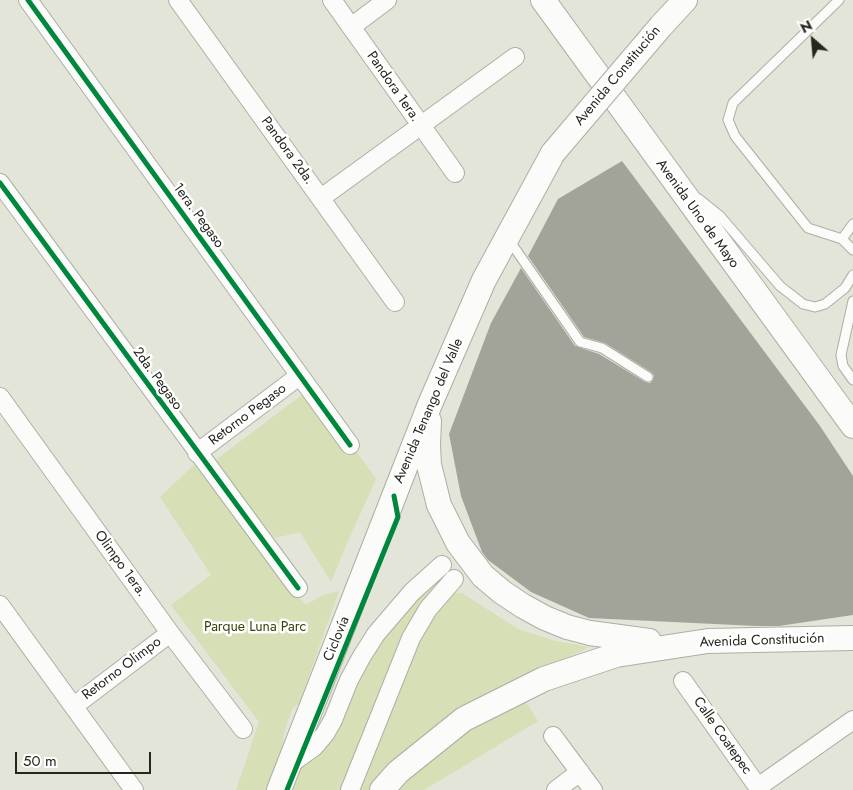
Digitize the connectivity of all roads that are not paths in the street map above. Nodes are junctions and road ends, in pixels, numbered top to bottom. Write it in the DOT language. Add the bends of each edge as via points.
graph roads {
  1 [pos="28,0"];
  2 [pos="178,0"];
  3 [pos="332,0"];
  4 [pos="387,0"];
  5 [pos="542,0"];
  6 [pos="559,0"];
  7 [pos="685,0"];
  8 [pos="839,0"];
  9 [pos="351,27"];
  10 [pos="565,31"];
  11 [pos="514,57"];
  12 [pos="420,125"];
  13 [pos="553,153"];
  14 [pos="455,173"];
  15 [pos="668,174"];
  16 [pos="0,182"];
  17 [pos="321,198"];
  18 [pos="853,224"];
  19 [pos="507,237"];
  20 [pos="842,239"];
  21 [pos="853,250"];
  22 [pos="853,275"];
  23 [pos="853,301"];
  24 [pos="395,302"];
  25 [pos="299,376"];
  26 [pos="648,377"];
  27 [pos="853,380"];
  28 [pos="0,397"];
  29 [pos="430,404"];
  30 [pos="853,426"];
  31 [pos="350,444"];
  32 [pos="197,453"];
  33 [pos="442,565"];
  34 [pos="454,579"];
  35 [pos="298,588"];
  36 [pos="0,605"];
  37 [pos="170,633"];
  38 [pos="853,638"];
  39 [pos="708,641"];
  40 [pos="683,681"];
  41 [pos="74,706"];
  42 [pos="853,720"];
  43 [pos="242,729"];
  44 [pos="553,736"];
  45 [pos="289,765"];
  46 [pos="580,772"];
  47 [pos="759,788"];
  48 [pos="134,790"];
  49 [pos="279,790"];
  50 [pos="350,790"];
  51 [pos="382,790"];
  52 [pos="556,790"];
  53 [pos="592,790"];
  1 -- 25 [label="street, 1era. Pegaso"];
  2 -- 17 [label="street, Pandora 2da."];
  3 -- 9 [label="street, Pandora 1era."];
  4 -- 9 [label="street"];
  5 -- 10 [label="main road, Avenida Uno de Mayo"];
  6 -- 10 [label="main road"];
  7 -- 13 [label="main road, Avenida Constitución, bridge"];
  8 -- 20 [label="lane" via="733,103 728,120 735,136 808,228"];
  9 -- 12 [label="street, Pandora 1era."];
  10 -- 15 [label="main road, Avenida Uno de Mayo"];
  11 -- 12 [label="street"];
  12 -- 14 [label="street, Pandora 1era."];
  12 -- 17 [label="street"];
  13 -- 19 [label="main road, Avenida Tenango del Valle"];
  15 -- 22 [label="lane" via="720,216 780,286 803,304 815,307 825,304 846,288"];
  15 -- 30 [label="main road, Avenida Uno de Mayo"];
  16 -- 32 [label="street, 2da. Pegaso"];
  17 -- 24 [label="street, Pandora 2da."];
  18 -- 20 [label="lane"];
  19 -- 26 [label="lane" via="580,342 602,348"];
  19 -- 29 [label="main road, Avenida Tenango del Valle" via="484,280"];
  20 -- 21 [label="lane"];
  23 -- 27 [label="lane" via="841,354 843,366"];
  25 -- 31 [label="street, 1era. Pegaso"];
  25 -- 32 [label="street, Retorno Pegaso"];
  28 -- 37 [label="street, Olimpo 1era."];
  29 -- 39 [label="main road" via="429,458 439,505 458,543 490,582 545,618 590,633 644,641"];
  29 -- 45 [label="main road, Avenida Tenango del Valle"];
  32 -- 35 [label="street, 2da. Pegaso"];
  33 -- 45 [label="street" via="412,592 376,634 349,680 325,734 314,747"];
  34 -- 50 [label="street" via="428,608 411,638"];
  36 -- 41 [label="street"];
  37 -- 41 [label="street, Retorno Olimpo"];
  37 -- 43 [label="street, Olimpo 1era."];
  38 -- 39 [label="main road, Avenida Constitución"];
  39 -- 51 [label="main road, Avenida Constitución" via="616,655 544,679 464,719 398,772"];
  40 -- 47 [label="street, Calle Coatepec"];
  41 -- 48 [label="street"];
  42 -- 47 [label="street"];
  44 -- 46 [label="street"];
  45 -- 49 [label="main road, Avenida Tenango del Valle"];
  46 -- 52 [label="street"];
  46 -- 53 [label="street"];
}
